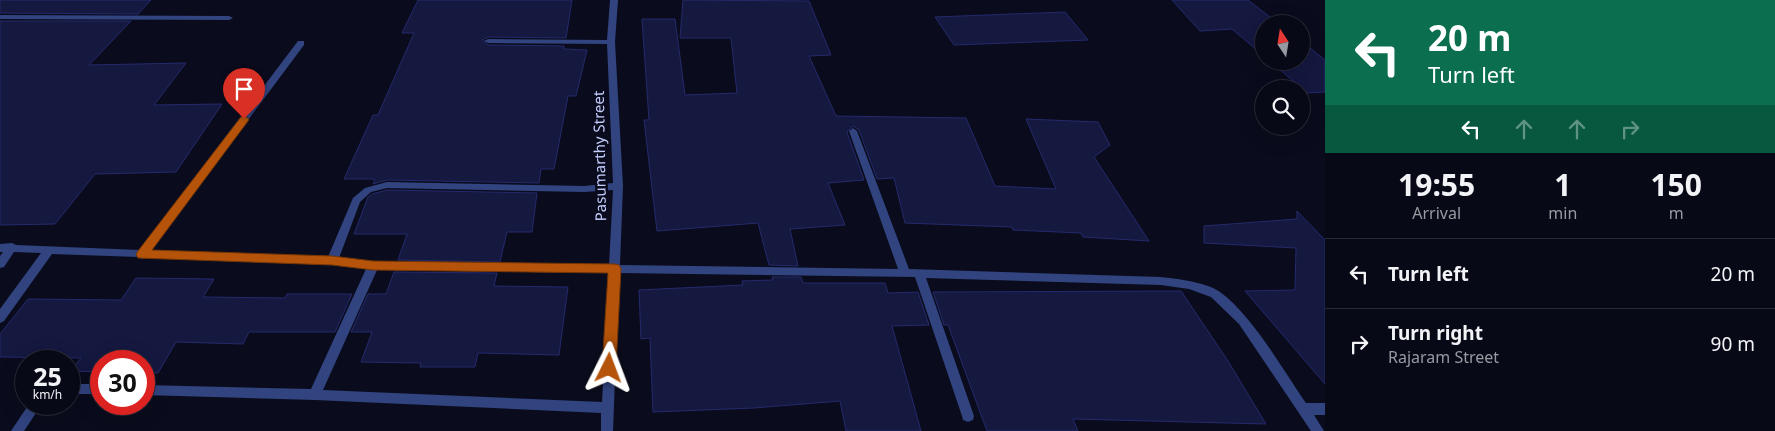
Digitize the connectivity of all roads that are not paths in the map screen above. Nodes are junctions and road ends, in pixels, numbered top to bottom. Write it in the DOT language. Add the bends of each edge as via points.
graph roads {
  1 [pos="614,0"];
  2 [pos="0,17"];
  3 [pos="230,18"];
  4 [pos="488,42"];
  5 [pos="611,42"];
  6 [pos="301,43"];
  7 [pos="853,131"];
  8 [pos="618,186"];
  9 [pos="12,247"];
  10 [pos="0,248"];
  11 [pos="50,249"];
  12 [pos="142,254"];
  13 [pos="332,261"];
  14 [pos="0,264"];
  15 [pos="373,266"];
  16 [pos="614,269"];
  17 [pos="905,273"];
  18 [pos="919,274"];
  19 [pos="0,318"];
  20 [pos="155,390"];
  21 [pos="315,395"];
  22 [pos="607,408"];
  23 [pos="1304,409"];
  24 [pos="1325,409"];
  25 [pos="28,415"];
  26 [pos="968,416"];
  27 [pos="17,431"];
  28 [pos="607,431"];
  29 [pos="1318,431"];
  1 -- 5 [label="street, Pasumarthy Street"];
  2 -- 3 [label="street"];
  4 -- 5 [label="street"];
  5 -- 8 [label="street, Pasumarthy Street"];
  6 -- 12 [label="street"];
  7 -- 17 [label="street"];
  8 -- 13 [label="street" via="584,189 387,185 368,190 356,200"];
  8 -- 16 [label="street, Pasumarthy Street"];
  9 -- 10 [label="street"];
  9 -- 11 [label="street"];
  9 -- 14 [label="street"];
  11 -- 12 [label="street"];
  11 -- 19 [label="street"];
  12 -- 13 [label="street"];
  13 -- 15 [label="street"];
  15 -- 16 [label="street"];
  15 -- 21 [label="street"];
  16 -- 17 [label="street"];
  16 -- 22 [label="street, Pasumarthy Street"];
  17 -- 18 [label="street"];
  18 -- 23 [label="street" via="1161,280 1190,285 1215,294 1243,321"];
  18 -- 26 [label="street"];
  20 -- 21 [label="street"];
  21 -- 22 [label="street"];
  22 -- 28 [label="street, Pasumarthy Street"];
  23 -- 24 [label="street"];
  23 -- 29 [label="street"];
  25 -- 27 [label="street"];
}
